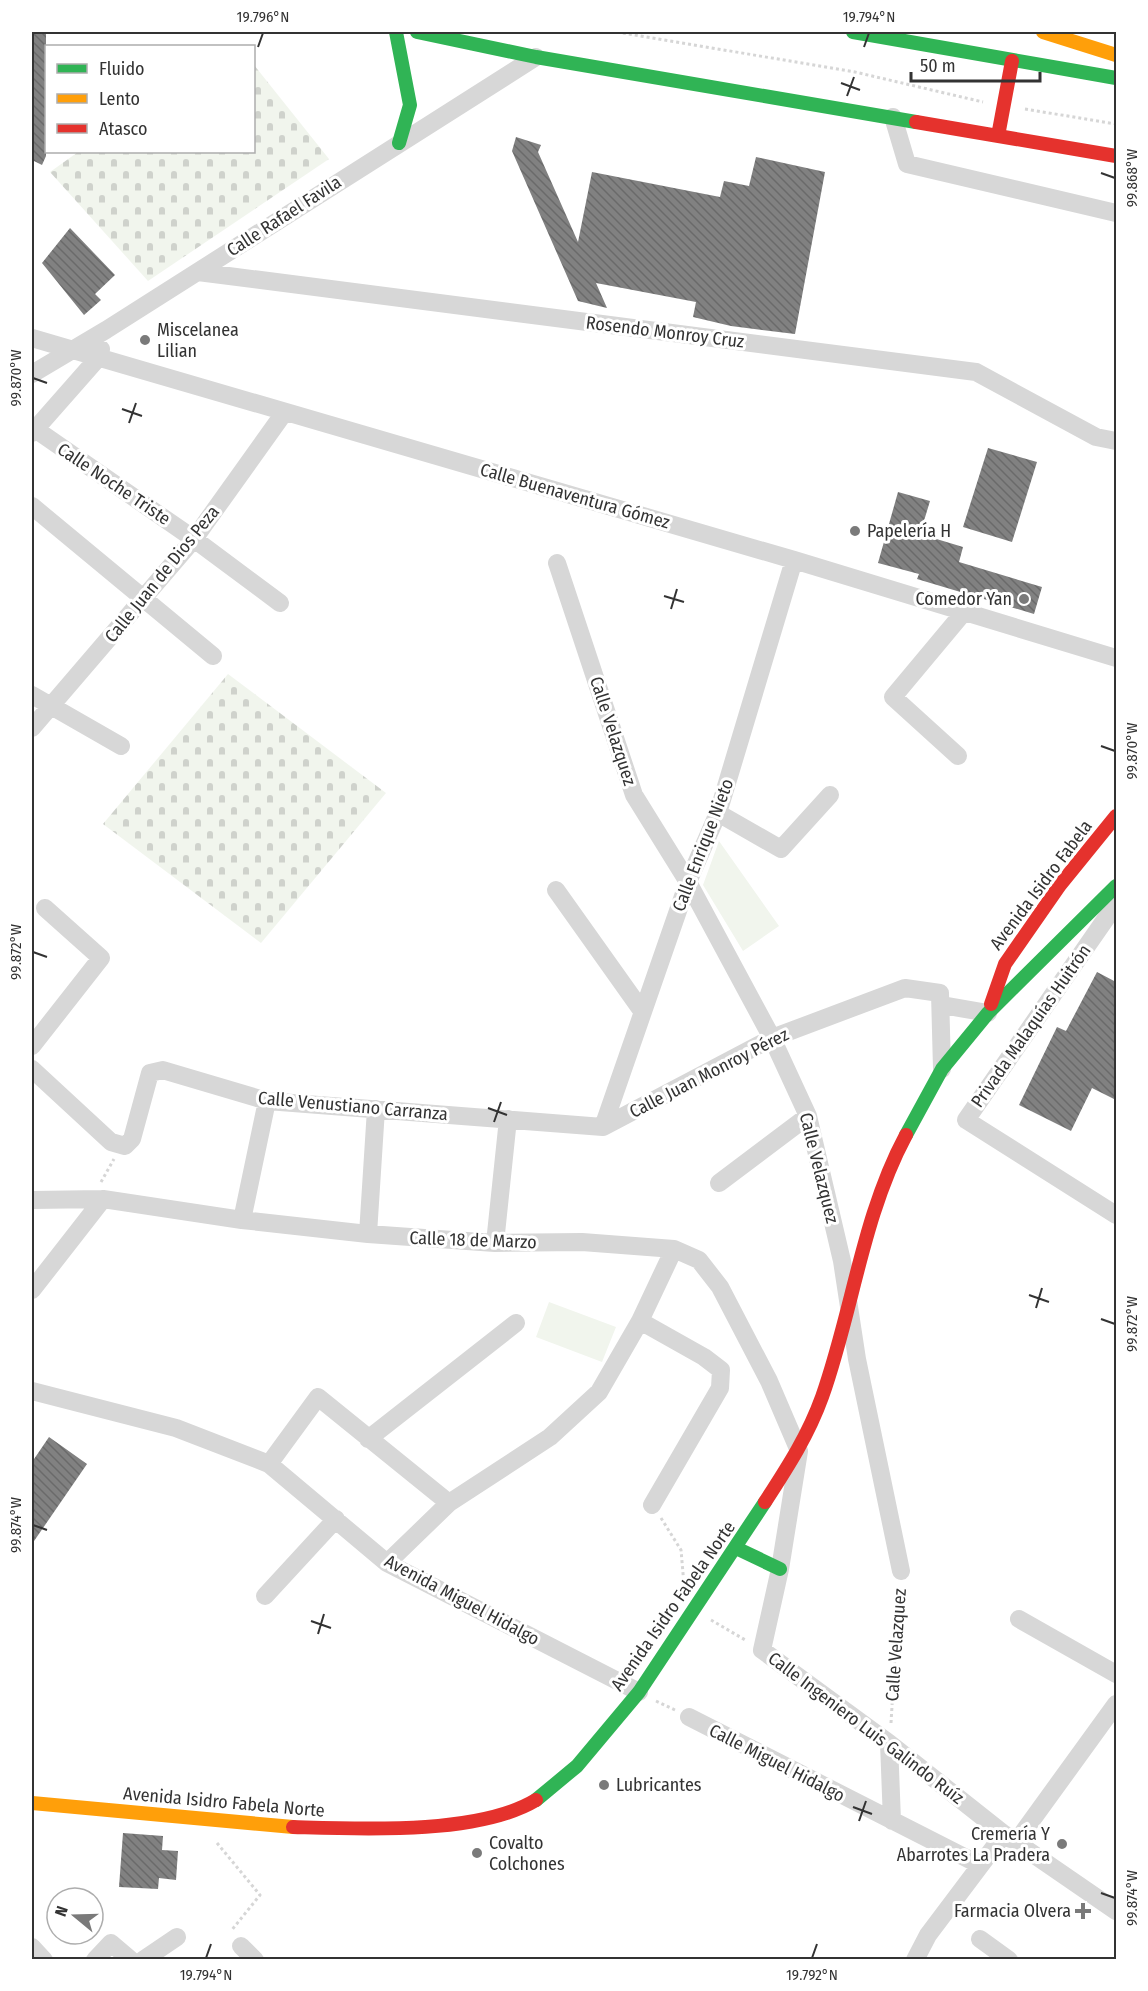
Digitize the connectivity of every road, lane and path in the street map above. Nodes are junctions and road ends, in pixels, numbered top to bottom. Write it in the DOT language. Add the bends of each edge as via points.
graph roads {
  1 [pos="396,32"];
  2 [pos="417,32"];
  3 [pos="617,32"];
  4 [pos="854,32"];
  5 [pos="1043,32"];
  6 [pos="1072,32"];
  7 [pos="1116,40"];
  8 [pos="1116,55"];
  9 [pos="536,57"];
  10 [pos="1012,61"];
  11 [pos="1116,78"];
  12 [pos="1004,106"];
  13 [pos="893,117"];
  14 [pos="1116,124"];
  15 [pos="998,136"];
  16 [pos="399,143"];
  17 [pos="1116,156"];
  18 [pos="1116,213"];
  19 [pos="198,272"];
  20 [pos="106,330"];
  21 [pos="32,338"];
  22 [pos="74,350"];
  23 [pos="98,358"];
  24 [pos="32,374"];
  25 [pos="284,413"];
  26 [pos="33,431"];
  27 [pos="1116,441"];
  28 [pos="32,506"];
  29 [pos="194,539"];
  30 [pos="794,560"];
  31 [pos="557,563"];
  32 [pos="144,598"];
  33 [pos="280,603"];
  34 [pos="964,612"];
  35 [pos="213,656"];
  36 [pos="1116,658"];
  37 [pos="32,695"];
  38 [pos="50,706"];
  39 [pos="32,728"];
  40 [pos="121,746"];
  41 [pos="958,756"];
  42 [pos="830,795"];
  43 [pos="718,813"];
  44 [pos="1116,816"];
  45 [pos="1083,857"];
  46 [pos="1086,872"];
  47 [pos="688,882"];
  48 [pos="556,890"];
  49 [pos="1111,893"];
  50 [pos="45,908"];
  51 [pos="942,1005"];
  52 [pos="642,1011"];
  53 [pos="988,1013"];
  54 [pos="772,1038"];
  55 [pos="32,1046"];
  56 [pos="32,1069"];
  57 [pos="942,1069"];
  58 [pos="267,1101"];
  59 [pos="376,1109"];
  60 [pos="808,1116"];
  61 [pos="508,1119"];
  62 [pos="603,1127"];
  63 [pos="123,1146"];
  64 [pos="719,1183"];
  65 [pos="97,1199"];
  66 [pos="32,1200"];
  67 [pos="1116,1215"];
  68 [pos="242,1220"];
  69 [pos="368,1234"];
  70 [pos="495,1243"];
  71 [pos="674,1249"];
  72 [pos="32,1290"];
  73 [pos="848,1304"];
  74 [pos="640,1321"];
  75 [pos="516,1323"];
  76 [pos="32,1391"];
  77 [pos="368,1439"];
  78 [pos="799,1451"];
  79 [pos="269,1464"];
  80 [pos="449,1503"];
  81 [pos="652,1504"];
  82 [pos="336,1519"];
  83 [pos="736,1548"];
  84 [pos="387,1563"];
  85 [pos="780,1569"];
  86 [pos="900,1571"];
  87 [pos="265,1596"];
  88 [pos="697,1605"];
  89 [pos="1019,1619"];
  90 [pos="762,1650"];
  91 [pos="1116,1674"];
  92 [pos="639,1692"];
  93 [pos="1116,1704"];
  94 [pos="689,1718"];
  95 [pos="889,1743"];
  96 [pos="32,1803"];
  97 [pos="197,1819"];
  98 [pos="892,1821"];
  99 [pos="1010,1838"];
  100 [pos="980,1865"];
  101 [pos="1116,1911"];
  102 [pos="177,1937"];
  103 [pos="980,1939"];
  104 [pos="241,1946"];
  105 [pos="95,1959"];
  106 [pos="132,1959"];
  107 [pos="143,1959"];
  108 [pos="255,1959"];
  109 [pos="915,1959"];
  110 [pos="1008,1959"];
  1 -- 16 [label="main road" via="410,105"];
  2 -- 9 [label="main road"];
  3 -- 12 [label="path" via="855,72"];
  4 -- 10 [label="main road"];
  5 -- 8 [label="main road"];
  6 -- 7 [label="main road"];
  9 -- 13 [label="main road"];
  9 -- 16 [label="street, Calle Rafael Favila"];
  10 -- 11 [label="main road"];
  10 -- 12 [label="main road"];
  12 -- 14 [label="path"];
  12 -- 15 [label="main road"];
  13 -- 15 [label="main road"];
  13 -- 18 [label="street" via="907,164"];
  15 -- 17 [label="main road"];
  16 -- 19 [label="street, Calle Rafael Favila"];
  19 -- 20 [label="street, Calle Rafael Favila"];
  19 -- 27 [label="street, Rosendo Monroy Cruz" via="976,372 1096,437"];
  20 -- 22 [label="street, Calle Rafael Favila"];
  20 -- 23 [label="street, Calle Noche Triste"];
  21 -- 22 [label="street, Calle Buenaventura Gómez"];
  22 -- 23 [label="street, Calle Buenaventura Gómez"];
  22 -- 24 [label="street, Calle Rafael Favila"];
  23 -- 25 [label="street, Calle Buenaventura Gómez"];
  23 -- 26 [label="street, Calle Noche Triste"];
  25 -- 29 [label="street, Calle Juan de Dios Peza"];
  25 -- 30 [label="street, Calle Buenaventura Gómez"];
  26 -- 29 [label="street, Calle Noche Triste"];
  28 -- 32 [label="street"];
  29 -- 32 [label="street, Calle Juan de Dios Peza"];
  29 -- 33 [label="street, Calle Noche Triste"];
  30 -- 34 [label="street, Calle Buenaventura Gómez"];
  30 -- 43 [label="street, Calle Enrique Nieto"];
  31 -- 47 [label="street, Calle Velazquez" via="634,795"];
  32 -- 35 [label="street"];
  32 -- 38 [label="street, Calle Juan de Dios Peza"];
  34 -- 36 [label="street, Calle Buenaventura Gómez"];
  34 -- 41 [label="street" via="892,697"];
  37 -- 38 [label="street"];
  38 -- 39 [label="street, Calle Juan de Dios Peza"];
  38 -- 40 [label="street"];
  42 -- 43 [label="street" via="781,849"];
  43 -- 47 [label="street, Calle Enrique Nieto"];
  44 -- 45 [label="main road, Avenida Isidro Fabela"];
  45 -- 46 [label="main road"];
  45 -- 53 [label="main road, Avenida Isidro Fabela" via="1005,964"];
  47 -- 52 [label="street, Calle Enrique Nieto"];
  47 -- 54 [label="street, Calle Velazquez"];
  48 -- 52 [label="street"];
  49 -- 53 [label="main road, Avenida Isidro Fabela"];
  49 -- 67 [label="street, Privada Malaquías Huitrón" via="966,1120"];
  50 -- 55 [label="street" via="101,958"];
  51 -- 53 [label="street, Calle Juan Monroy Pérez"];
  51 -- 54 [label="street, Calle Juan Monroy Pérez" via="940,993 905,988"];
  51 -- 57 [label="street"];
  52 -- 62 [label="street, Calle Enrique Nieto"];
  53 -- 57 [label="main road, Avenida Isidro Fabela"];
  54 -- 60 [label="street, Calle Velazquez"];
  54 -- 62 [label="street, Calle Juan Monroy Pérez"];
  56 -- 63 [label="street" via="111,1142"];
  57 -- 73 [label="main road, Avenida Isidro Fabela" via="891,1164"];
  58 -- 59 [label="street, Calle Venustiano Carranza"];
  58 -- 63 [label="street, Calle Venustiano Carranza" via="163,1070 150,1073 132,1139"];
  58 -- 68 [label="street"];
  59 -- 61 [label="street, Calle Venustiano Carranza"];
  59 -- 69 [label="street"];
  60 -- 64 [label="street"];
  60 -- 73 [label="street, Calle Velazquez" via="842,1261"];
  61 -- 62 [label="street, Calle Venustiano Carranza"];
  61 -- 70 [label="street"];
  63 -- 65 [label="path"];
  65 -- 66 [label="street, Calle 18 de Marzo"];
  65 -- 68 [label="street, Calle 18 de Marzo"];
  65 -- 72 [label="street"];
  68 -- 69 [label="street, Calle 18 de Marzo"];
  69 -- 70 [label="street, Calle 18 de Marzo"];
  70 -- 71 [label="street, Calle 18 de Marzo" via="582,1242"];
  71 -- 74 [label="street"];
  71 -- 78 [label="street, Calle 18 de Marzo" via="699,1260 720,1287"];
  73 -- 78 [label="main road, Avenida Isidro Fabela Norte" via="822,1397"];
  73 -- 86 [label="street, Calle Velazquez"];
  74 -- 80 [label="street" via="599,1392 550,1437"];
  74 -- 81 [label="street" via="721,1370 720,1388"];
  75 -- 77 [label="street"];
  76 -- 79 [label="street, Avenida Miguel Hidalgo" via="176,1428"];
  77 -- 79 [label="street" via="318,1397"];
  77 -- 80 [label="street"];
  78 -- 83 [label="main road, Avenida Isidro Fabela Norte"];
  78 -- 85 [label="street, Calle Ingeniero Luis Galindo Ruíz"];
  79 -- 82 [label="street, Avenida Miguel Hidalgo"];
  80 -- 84 [label="street"];
  81 -- 88 [label="path" via="681,1550 682,1583"];
  82 -- 84 [label="street, Avenida Miguel Hidalgo"];
  82 -- 87 [label="street"];
  83 -- 85 [label="main road"];
  83 -- 88 [label="main road, Avenida Isidro Fabela Norte"];
  84 -- 92 [label="street, Avenida Miguel Hidalgo"];
  85 -- 90 [label="street, Calle Ingeniero Luis Galindo Ruíz"];
  86 -- 95 [label="path, Calle Velazquez"];
  88 -- 90 [label="path, Calle Ingeniero Luis Galindo Ruíz"];
  88 -- 92 [label="main road, Avenida Isidro Fabela Norte"];
  89 -- 91 [label="street"];
  90 -- 95 [label="street, Calle Ingeniero Luis Galindo Ruíz"];
  92 -- 94 [label="path, Calle Miguel Hidalgo"];
  92 -- 97 [label="main road, Avenida Isidro Fabela Norte" via="582,1763 533,1802 488,1819 405,1827 302,1829"];
  93 -- 99 [label="street"];
  94 -- 98 [label="street, Calle Miguel Hidalgo"];
  95 -- 98 [label="street"];
  95 -- 99 [label="street, Calle Ingeniero Luis Galindo Ruíz"];
  96 -- 97 [label="main road, Avenida Isidro Fabela Norte"];
  97 -- 104 [label="path" via="260,1895 230,1932"];
  98 -- 100 [label="street, Calle Miguel Hidalgo"];
  99 -- 100 [label="street"];
  99 -- 101 [label="street, Calle Ingeniero Luis Galindo Ruíz"];
  100 -- 109 [label="street"];
  102 -- 107 [label="street"];
  103 -- 110 [label="street"];
  104 -- 108 [label="street"];
  105 -- 106 [label="street" via="111,1943"];
}
